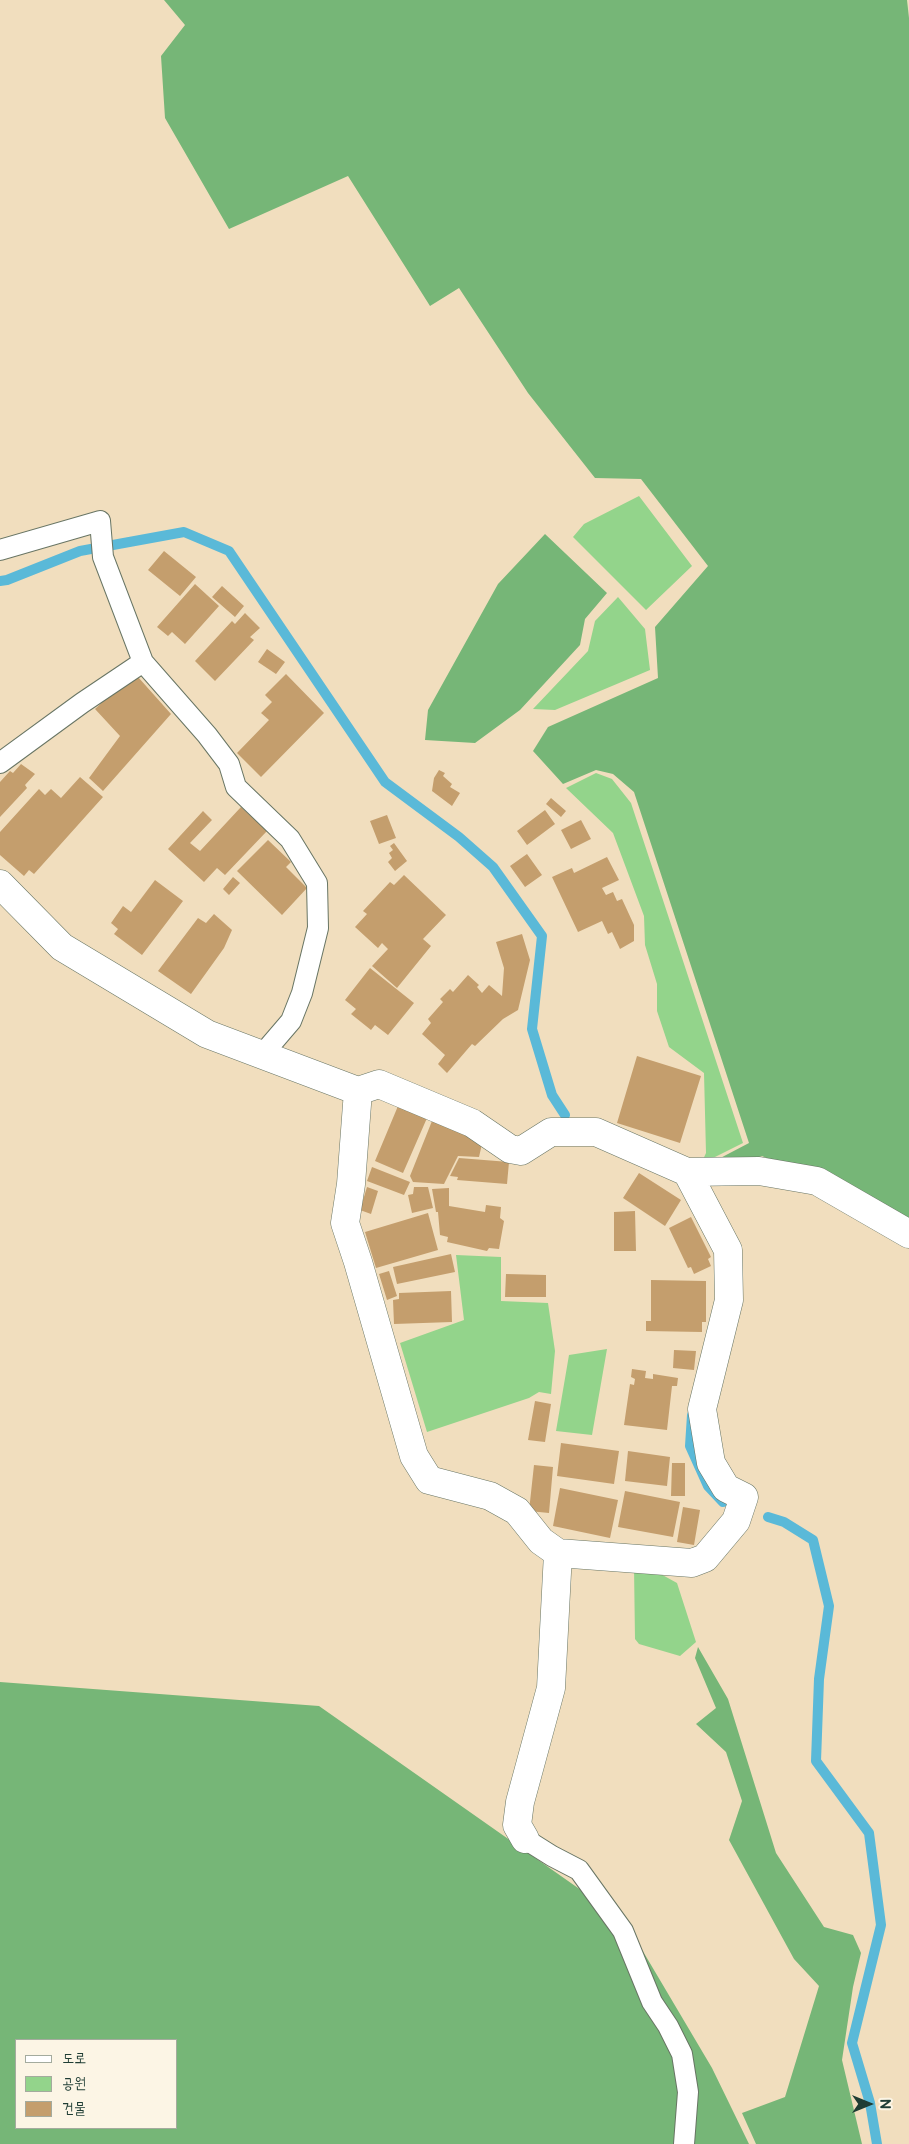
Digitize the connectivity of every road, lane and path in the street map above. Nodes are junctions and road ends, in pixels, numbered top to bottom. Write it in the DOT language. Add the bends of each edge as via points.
graph roads {
  1 [pos="0,550"];
  2 [pos="143,662"];
  3 [pos="0,763"];
  4 [pos="0,884"];
  5 [pos="265,1055"];
  6 [pos="358,1091"];
  7 [pos="687,1172"];
  8 [pos="909,1234"];
  9 [pos="558,1553"];
  10 [pos="525,1839"];
  11 [pos="684,2144"];
  1 -- 2 [label="lane" via="100,521 103,557"];
  2 -- 3 [label="lane"];
  2 -- 5 [label="lane" via="229,764 236,787 290,838 317,883 318,928 302,993 291,1021"];
  4 -- 5 [label="street" via="62,947 207,1034"];
  5 -- 6 [label="street"];
  6 -- 7 [label="street" via="379,1084 472,1123 510,1149 521,1151 551,1132 596,1132"];
  6 -- 9 [label="street" via="345,1223 414,1456 429,1480 490,1496 517,1511 540,1541"];
  7 -- 8 [label="street" via="759,1171 817,1181"];
  7 -- 9 [label="street" via="728,1250 729,1300 702,1409 711,1463 726,1488 744,1497 742,1505 736,1521 705,1558 692,1563"];
  9 -- 10 [label="street" via="551,1688 520,1802 517,1825"];
  10 -- 11 [label="lane" via="579,1870 623,1931 652,2002 682,2054 688,2092"];
}
